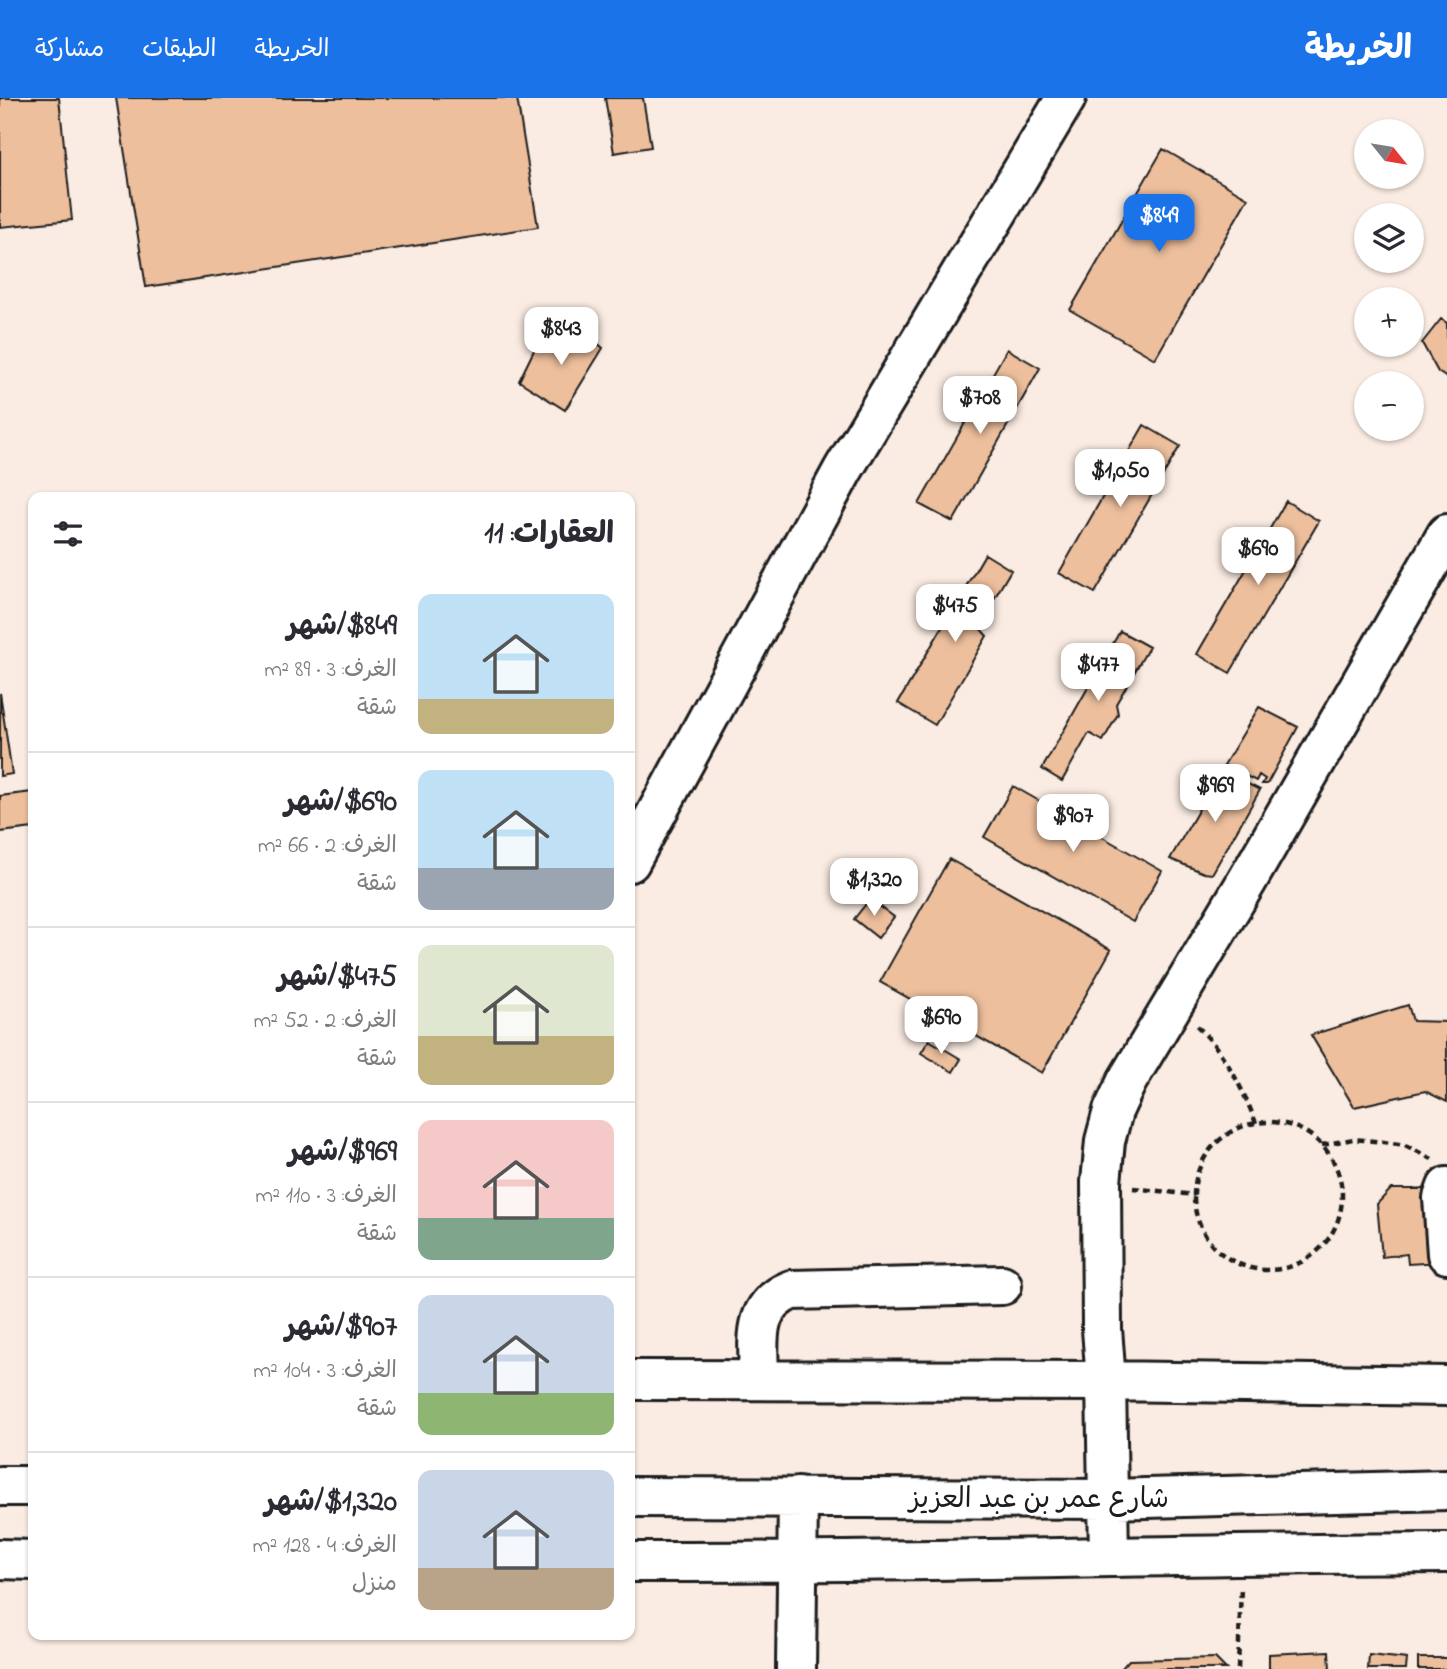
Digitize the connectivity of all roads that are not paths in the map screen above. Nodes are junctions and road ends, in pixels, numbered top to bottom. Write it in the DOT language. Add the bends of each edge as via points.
graph roads {
  1 [pos="1066,98"];
  2 [pos="1447,534"];
  3 [pos="635,853"];
  4 [pos="1444,1176"];
  5 [pos="1447,1254"];
  6 [pos="1002,1284"];
  7 [pos="635,1380"];
  8 [pos="759,1380"];
  9 [pos="1106,1381"];
  10 [pos="1447,1387"];
  11 [pos="0,1486"];
  12 [pos="28,1486"];
  13 [pos="1447,1490"];
  14 [pos="635,1495"];
  15 [pos="798,1497"];
  16 [pos="1108,1499"];
  17 [pos="1447,1553"];
  18 [pos="1109,1556"];
  19 [pos="0,1559"];
  20 [pos="28,1560"];
  21 [pos="635,1562"];
  22 [pos="798,1562"];
  23 [pos="796,1669"];
  1 -- 3 [label="street" via="843,470"];
  2 -- 9 [label="street" via="1113,1111 1101,1182"];
  4 -- 5 [label="street"];
  6 -- 8 [label="street" via="791,1290 780,1294 762,1314"];
  7 -- 8 [label="street"];
  8 -- 9 [label="street"];
  9 -- 10 [label="street"];
  9 -- 16 [label="street"];
  11 -- 12 [label="street"];
  13 -- 16 [label="street, شارع عمر بن عبد العزيز"];
  14 -- 15 [label="street, شارع عمر بن عبد العزيز"];
  15 -- 16 [label="street, شارع عمر بن عبد العزيز"];
  15 -- 22 [label="street"];
  16 -- 18 [label="street"];
  17 -- 18 [label="street, شارع عمر بن عبد العزيز"];
  18 -- 22 [label="street, شارع عمر بن عبد العزيز"];
  19 -- 20 [label="street"];
  21 -- 22 [label="street, شارع عمر بن عبد العزيز"];
  22 -- 23 [label="street"];
}
